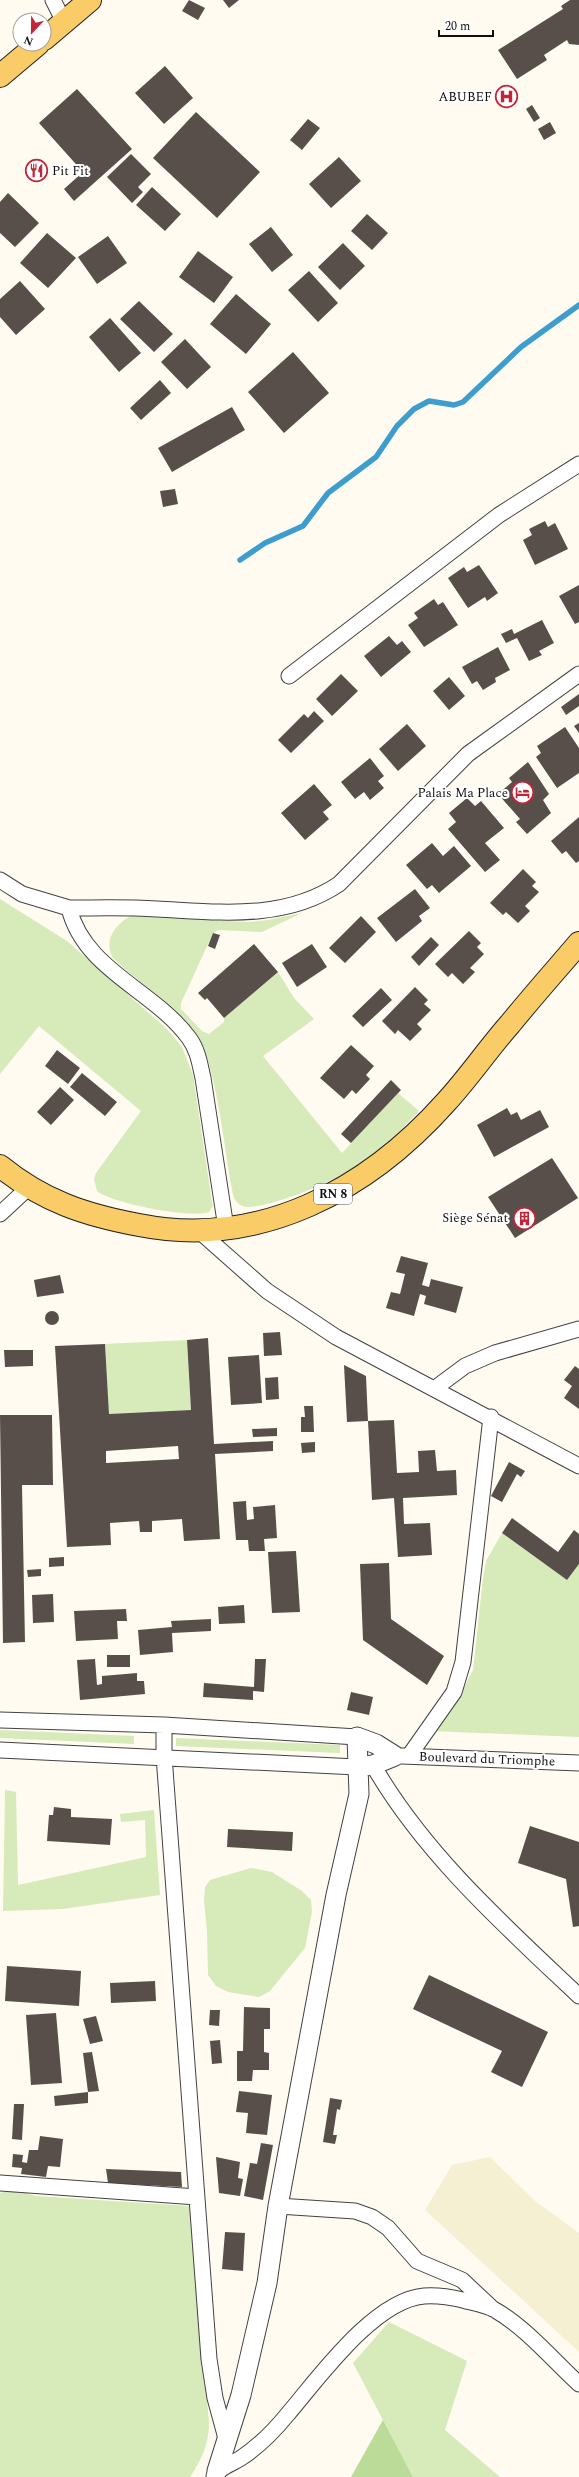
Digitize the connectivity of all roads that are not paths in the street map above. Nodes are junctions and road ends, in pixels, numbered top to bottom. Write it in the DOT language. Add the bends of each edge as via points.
graph roads {
  1 [pos="53,0"];
  2 [pos="90,0"];
  3 [pos="64,22"];
  4 [pos="52,32"];
  5 [pos="28,52"];
  6 [pos="0,76"];
  7 [pos="579,464"];
  8 [pos="579,674"];
  9 [pos="290,676"];
  10 [pos="0,880"];
  11 [pos="69,908"];
  12 [pos="579,943"];
  13 [pos="0,1166"];
  14 [pos="28,1188"];
  15 [pos="0,1214"];
  16 [pos="226,1228"];
  17 [pos="199,1231"];
  18 [pos="579,1329"];
  19 [pos="434,1389"];
  20 [pos="491,1417"];
  21 [pos="579,1466"];
  22 [pos="0,1720"];
  23 [pos="164,1725"];
  24 [pos="357,1737"];
  25 [pos="0,1750"];
  26 [pos="164,1756"];
  27 [pos="402,1756"];
  28 [pos="579,1763"];
  29 [pos="365,1766"];
  30 [pos="579,1996"];
  31 [pos="0,2183"];
  32 [pos="197,2197"];
  33 [pos="278,2206"];
  34 [pos="494,2310"];
  35 [pos="579,2384"];
  36 [pos="227,2442"];
  37 [pos="216,2475"];
  1 -- 3 [label="street"];
  2 -- 3 [label="main road"];
  3 -- 4 [label="main road"];
  5 -- 6 [label="main road"];
  7 -- 9 [label="street" via="500,514"];
  8 -- 11 [label="street" via="468,754 339,884 324,894 298,905 247,913 128,907"];
  10 -- 11 [label="street" via="22,894"];
  11 -- 16 [label="street" via="72,920 92,951 163,1011 190,1039 198,1056 203,1078"];
  12 -- 16 [label="main road, RN 8" via="447,1101 417,1132 370,1172 318,1202 261,1222"];
  13 -- 14 [label="main road, RN 8"];
  14 -- 15 [label="street"];
  14 -- 17 [label="main road, RN 8" via="52,1200 117,1221 154,1228"];
  16 -- 17 [label="main road, RN 8"];
  17 -- 19 [label="street" via="267,1291 336,1337"];
  18 -- 19 [label="street" via="495,1353 465,1366"];
  19 -- 20 [label="street"];
  20 -- 21 [label="street"];
  20 -- 27 [label="street" via="463,1662 454,1692"];
  22 -- 23 [label="street"];
  23 -- 24 [label="street"];
  23 -- 26 [label="street"];
  24 -- 27 [label="street"];
  24 -- 29 [label="street"];
  25 -- 26 [label="street"];
  26 -- 29 [label="street"];
  26 -- 32 [label="street"];
  27 -- 28 [label="street, Boulevard du Triomphe"];
  27 -- 29 [label="street"];
  29 -- 30 [label="street" via="459,1876 520,1940"];
  29 -- 33 [label="street" via="336,1895"];
  31 -- 32 [label="street"];
  32 -- 36 [label="street" via="209,2359 215,2398"];
  33 -- 34 [label="street" via="354,2211 372,2217 388,2228 417,2261 462,2280"];
  33 -- 36 [label="street" via="267,2283 252,2351"];
  34 -- 35 [label="street" via="511,2322"];
  34 -- 37 [label="street" via="444,2296 423,2296 394,2306 362,2329 259,2444"];
  36 -- 37 [label="street"];
}
